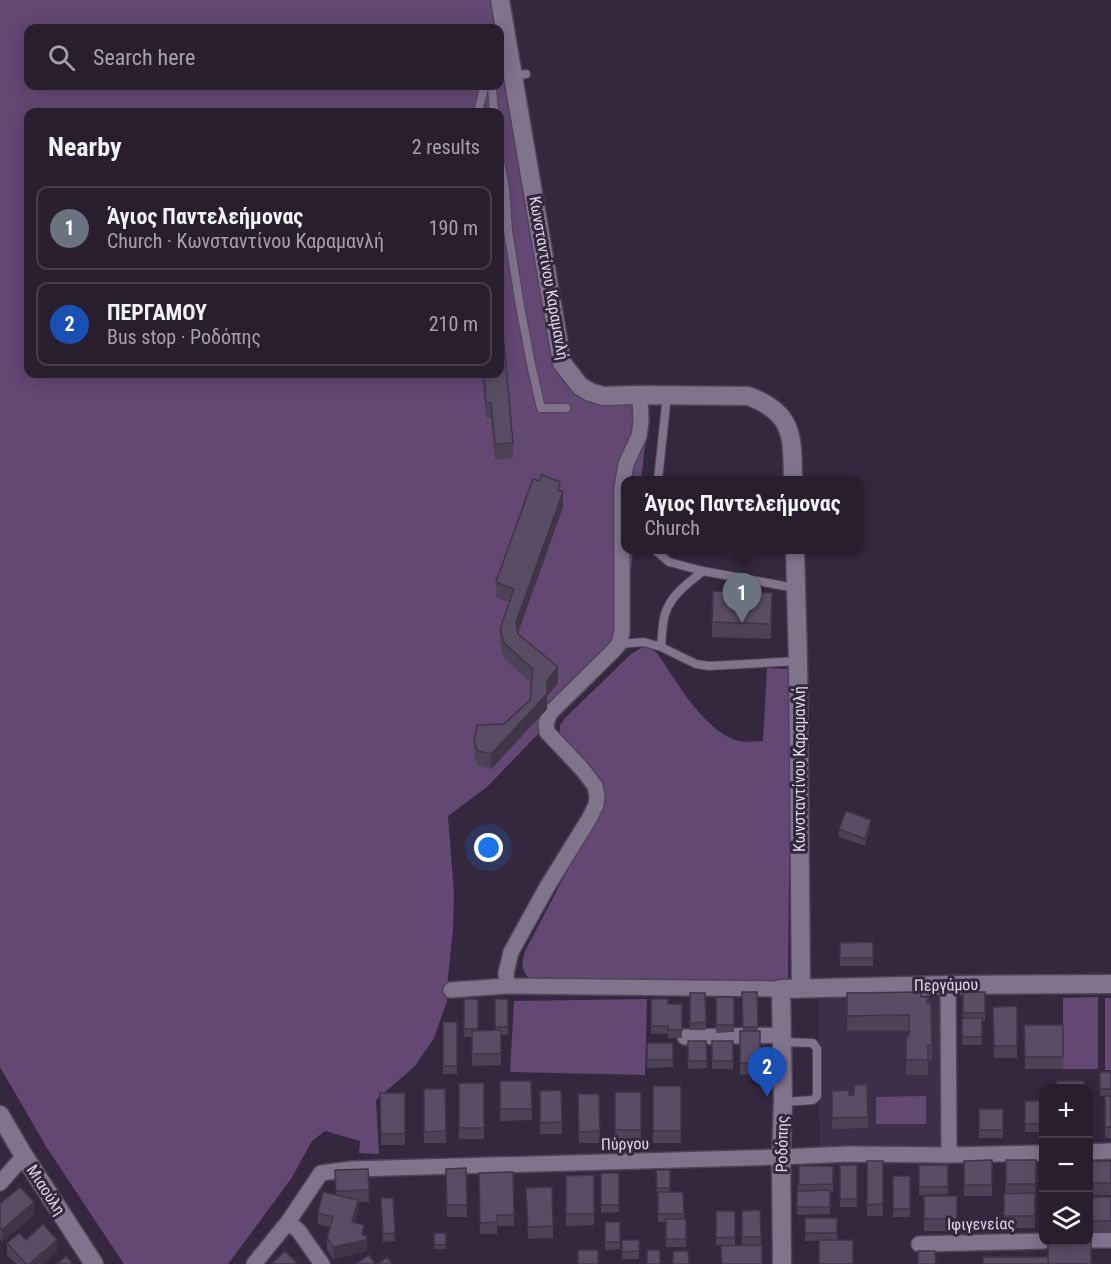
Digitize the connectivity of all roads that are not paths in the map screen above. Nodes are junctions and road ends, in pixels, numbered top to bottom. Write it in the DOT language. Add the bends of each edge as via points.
graph roads {
  1 [pos="500,0"];
  2 [pos="483,90"];
  3 [pos="492,90"];
  4 [pos="479,108"];
  5 [pos="494,108"];
  6 [pos="504,182"];
  7 [pos="640,395"];
  8 [pos="667,395"];
  9 [pos="567,408"];
  10 [pos="624,476"];
  11 [pos="658,476"];
  12 [pos="794,476"];
  13 [pos="622,554"];
  14 [pos="659,554"];
  15 [pos="795,554"];
  16 [pos="703,571"];
  17 [pos="796,588"];
  18 [pos="619,644"];
  19 [pos="661,647"];
  20 [pos="798,661"];
  21 [pos="1111,984"];
  22 [pos="948,985"];
  23 [pos="507,986"];
  24 [pos="801,988"];
  25 [pos="781,989"];
  26 [pos="451,990"];
  27 [pos="685,1037"];
  28 [pos="782,1039"];
  29 [pos="783,1102"];
  30 [pos="0,1115"];
  31 [pos="1111,1151"];
  32 [pos="1093,1152"];
  33 [pos="1039,1153"];
  34 [pos="949,1155"];
  35 [pos="24,1156"];
  36 [pos="781,1157"];
  37 [pos="0,1184"];
  38 [pos="288,1222"];
  39 [pos="1093,1240"];
  40 [pos="1111,1240"];
  41 [pos="1039,1241"];
  42 [pos="920,1244"];
  43 [pos="94,1264"];
  44 [pos="254,1264"];
  45 [pos="322,1264"];
  46 [pos="782,1264"];
  1 -- 7 [label="street, Κωνσταντίνου Καραμανλή" via="520,75 562,363 580,386 590,392 603,396"];
  2 -- 4 [label="lane"];
  3 -- 5 [label="lane"];
  6 -- 9 [label="lane" via="520,306 541,408"];
  7 -- 8 [label="street, Κωνσταντίνου Καραμανλή"];
  7 -- 10 [label="street" via="639,436"];
  8 -- 11 [label="lane"];
  8 -- 12 [label="street, Κωνσταντίνου Καραμανλή" via="748,396 765,402 787,426"];
  13 -- 18 [label="street"];
  14 -- 16 [label="lane" via="669,562"];
  15 -- 17 [label="street, Κωνσταντίνου Καραμανλή"];
  16 -- 17 [label="lane"];
  16 -- 19 [label="lane" via="669,602"];
  17 -- 20 [label="street, Κωνσταντίνου Καραμανλή"];
  18 -- 19 [label="lane" via="644,642"];
  18 -- 23 [label="street" via="550,713 546,723 547,732 595,786 596,805 511,952"];
  19 -- 20 [label="lane" via="709,666"];
  20 -- 24 [label="street, Κωνσταντίνου Καραμανλή"];
  21 -- 22 [label="street, Περγάμου"];
  22 -- 24 [label="street, Περγάμου"];
  22 -- 34 [label="street"];
  23 -- 25 [label="street"];
  23 -- 26 [label="street"];
  24 -- 25 [label="street, Περγάμου"];
  25 -- 28 [label="street, Ροδόπης"];
  27 -- 28 [label="street"];
  28 -- 29 [label="street, Ροδόπης"];
  28 -- 29 [label="lane" via="815,1045 818,1093 813,1100"];
  29 -- 36 [label="street, Ροδόπης"];
  30 -- 35 [label="street, Μιαούλη"];
  31 -- 32 [label="street"];
  33 -- 34 [label="street, Πύργου"];
  34 -- 36 [label="street, Πύργου"];
  35 -- 37 [label="street"];
  35 -- 43 [label="street, Μιαούλη"];
  36 -- 38 [label="street, Πύργου" via="321,1173"];
  36 -- 46 [label="street, Ροδόπης"];
  38 -- 44 [label="street, Πύργου"];
  38 -- 45 [label="street"];
  39 -- 40 [label="street"];
  41 -- 42 [label="street, Ιφιγενείας"];
}
